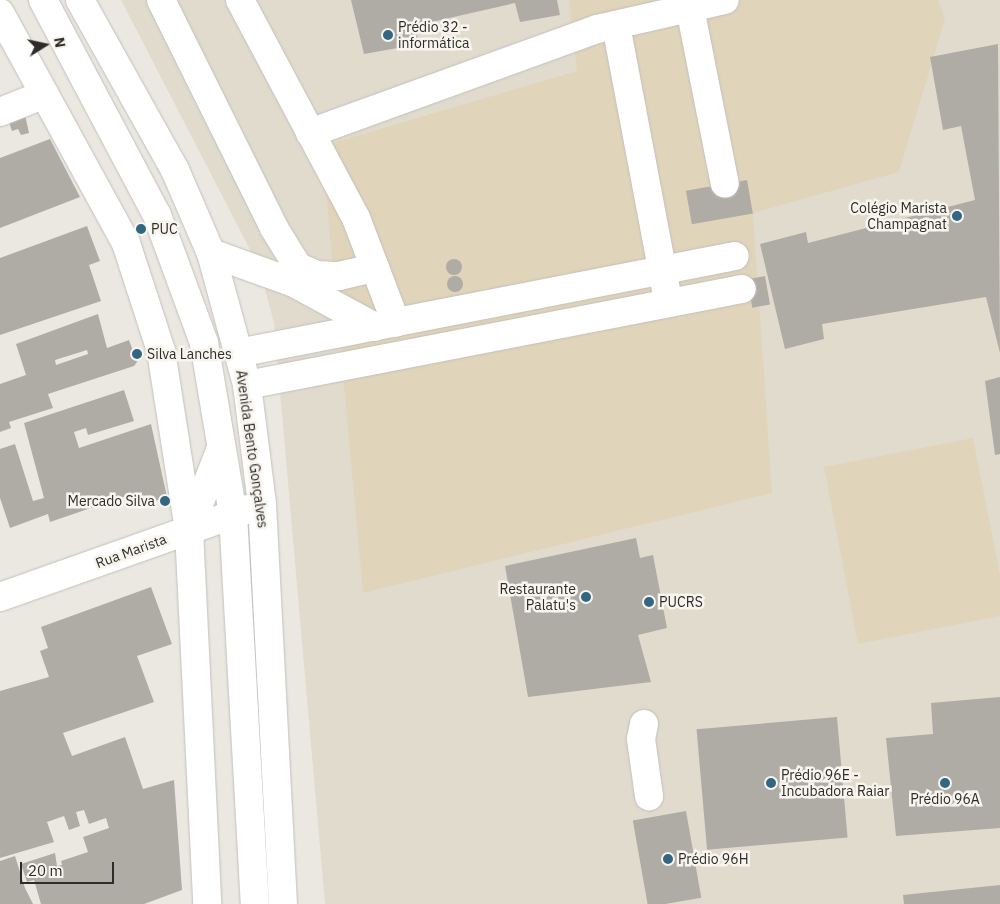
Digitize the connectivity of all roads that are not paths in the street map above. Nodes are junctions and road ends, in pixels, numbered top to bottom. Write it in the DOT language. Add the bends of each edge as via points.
graph roads {
  1 [pos="43,0"];
  2 [pos="80,0"];
  3 [pos="161,0"];
  4 [pos="240,0"];
  5 [pos="725,0"];
  6 [pos="690,8"];
  7 [pos="0,13"];
  8 [pos="616,25"];
  9 [pos="45,94"];
  10 [pos="0,112"];
  11 [pos="310,133"];
  12 [pos="725,184"];
  13 [pos="211,254"];
  14 [pos="735,256"];
  15 [pos="375,268"];
  16 [pos="663,271"];
  17 [pos="742,289"];
  18 [pos="669,304"];
  19 [pos="385,325"];
  20 [pos="344,332"];
  21 [pos="238,352"];
  22 [pos="351,365"];
  23 [pos="246,385"];
  24 [pos="222,447"];
  25 [pos="262,504"];
  26 [pos="233,514"];
  27 [pos="189,530"];
  28 [pos="0,597"];
  29 [pos="644,724"];
  30 [pos="649,796"];
  31 [pos="207,904"];
  32 [pos="255,904"];
  33 [pos="283,904"];
  1 -- 24 [label="street" via="157,216 204,343"];
  2 -- 13 [label="street, Avenida Bento Gonçalves" via="175,170"];
  3 -- 15 [label="street" via="274,228 298,267 317,275 339,276"];
  4 -- 11 [label="street"];
  5 -- 6 [label="street"];
  6 -- 8 [label="street"];
  6 -- 12 [label="street"];
  7 -- 9 [label="street"];
  8 -- 11 [label="street"];
  8 -- 16 [label="street"];
  9 -- 10 [label="street"];
  9 -- 27 [label="street" via="126,243 161,351"];
  11 -- 15 [label="street" via="356,218"];
  13 -- 19 [label="street" via="294,283"];
  13 -- 21 [label="street, Avenida Bento Gonçalves"];
  14 -- 16 [label="street"];
  15 -- 19 [label="street"];
  16 -- 18 [label="street"];
  16 -- 19 [label="street"];
  17 -- 18 [label="street"];
  18 -- 22 [label="street"];
  19 -- 20 [label="street"];
  20 -- 21 [label="street"];
  20 -- 22 [label="street"];
  21 -- 23 [label="street, Avenida Bento Gonçalves"];
  22 -- 23 [label="street"];
  23 -- 25 [label="street, Avenida Bento Gonçalves"];
  24 -- 25 [label="street"];
  24 -- 26 [label="street"];
  24 -- 27 [label="street"];
  25 -- 26 [label="street, Rua Marista"];
  25 -- 33 [label="street, Avenida Bento Gonçalves"];
  26 -- 27 [label="street, Rua Marista"];
  26 -- 32 [label="street"];
  27 -- 28 [label="street, Rua Marista"];
  27 -- 31 [label="street"];
  29 -- 30 [label="street" via="641,739"];
}
